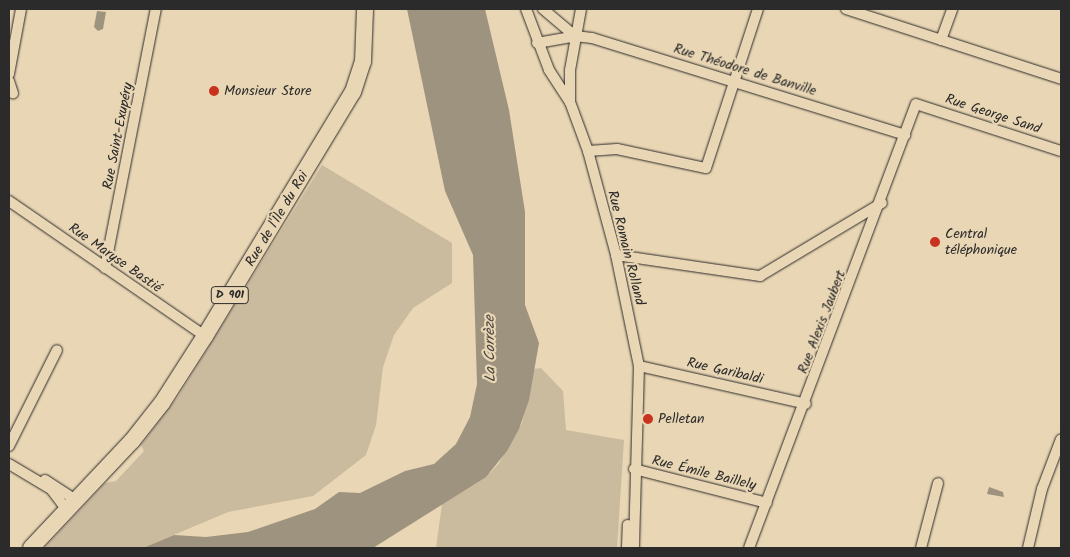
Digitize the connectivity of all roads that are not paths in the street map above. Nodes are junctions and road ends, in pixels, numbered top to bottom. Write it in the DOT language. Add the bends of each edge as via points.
graph roads {
  1 [pos="21,9"];
  2 [pos="156,9"];
  3 [pos="365,9"];
  4 [pos="526,9"];
  5 [pos="543,9"];
  6 [pos="581,9"];
  7 [pos="758,9"];
  8 [pos="846,9"];
  9 [pos="952,9"];
  10 [pos="575,36"];
  11 [pos="941,40"];
  12 [pos="537,43"];
  13 [pos="9,74"];
  14 [pos="1061,79"];
  15 [pos="734,80"];
  16 [pos="9,81"];
  17 [pos="13,92"];
  18 [pos="570,102"];
  19 [pos="916,104"];
  20 [pos="905,135"];
  21 [pos="588,151"];
  22 [pos="1061,151"];
  23 [pos="9,201"];
  24 [pos="882,202"];
  25 [pos="616,255"];
  26 [pos="105,268"];
  27 [pos="205,336"];
  28 [pos="58,350"];
  29 [pos="639,366"];
  30 [pos="806,404"];
  31 [pos="1061,439"];
  32 [pos="9,446"];
  33 [pos="9,464"];
  34 [pos="634,469"];
  35 [pos="938,483"];
  36 [pos="633,498"];
  37 [pos="767,503"];
  38 [pos="72,505"];
  39 [pos="30,548"];
  40 [pos="627,548"];
  41 [pos="634,548"];
  42 [pos="749,548"];
  43 [pos="920,548"];
  44 [pos="1028,548"];
  1 -- 13 [label="street"];
  2 -- 26 [label="street, Rue Saint-Exupéry"];
  3 -- 27 [label="main road, Rue de l'Île du Roi / D 901" via="363,62 353,92"];
  4 -- 12 [label="street"];
  5 -- 10 [label="street"];
  6 -- 10 [label="street, Rue Romain Rolland"];
  7 -- 15 [label="street"];
  8 -- 11 [label="street"];
  9 -- 11 [label="street"];
  10 -- 12 [label="street"];
  10 -- 15 [label="street, Rue Théodore de Banville"];
  10 -- 18 [label="street, Rue Romain Rolland"];
  11 -- 14 [label="street"];
  12 -- 18 [label="street"];
  15 -- 20 [label="street, Rue Théodore de Banville"];
  15 -- 21 [label="street" via="706,168 617,149"];
  16 -- 17 [label="street"];
  18 -- 21 [label="street, Rue Romain Rolland"];
  19 -- 20 [label="street, Rue Alexis Jaubert"];
  19 -- 22 [label="street, Rue George Sand"];
  20 -- 24 [label="street, Rue Alexis Jaubert"];
  21 -- 25 [label="street, Rue Romain Rolland"];
  23 -- 26 [label="street, Rue Maryse Bastié"];
  24 -- 25 [label="street" via="760,276"];
  24 -- 30 [label="street, Rue Alexis Jaubert"];
  25 -- 29 [label="street, Rue Romain Rolland"];
  26 -- 27 [label="street, Rue Maryse Bastié"];
  27 -- 38 [label="main road, Rue de l'Île du Roi / D 901" via="162,403"];
  28 -- 32 [label="street"];
  29 -- 30 [label="street, Rue Garibaldi"];
  29 -- 34 [label="street, Rue Romain Rolland"];
  30 -- 37 [label="street, Rue Alexis Jaubert"];
  31 -- 44 [label="street" via="1042,489"];
  33 -- 38 [label="street"];
  34 -- 36 [label="street, Rue Romain Rolland"];
  34 -- 37 [label="street, Rue Émile Baillely"];
  35 -- 43 [label="street"];
  36 -- 40 [label="street, Rue Romain Rolland"];
  36 -- 41 [label="street, Rue Romain Rolland"];
  37 -- 42 [label="street, Rue Alexis Jaubert"];
  38 -- 39 [label="main road, Rue de l'Île du Roi / D 901"];
}
